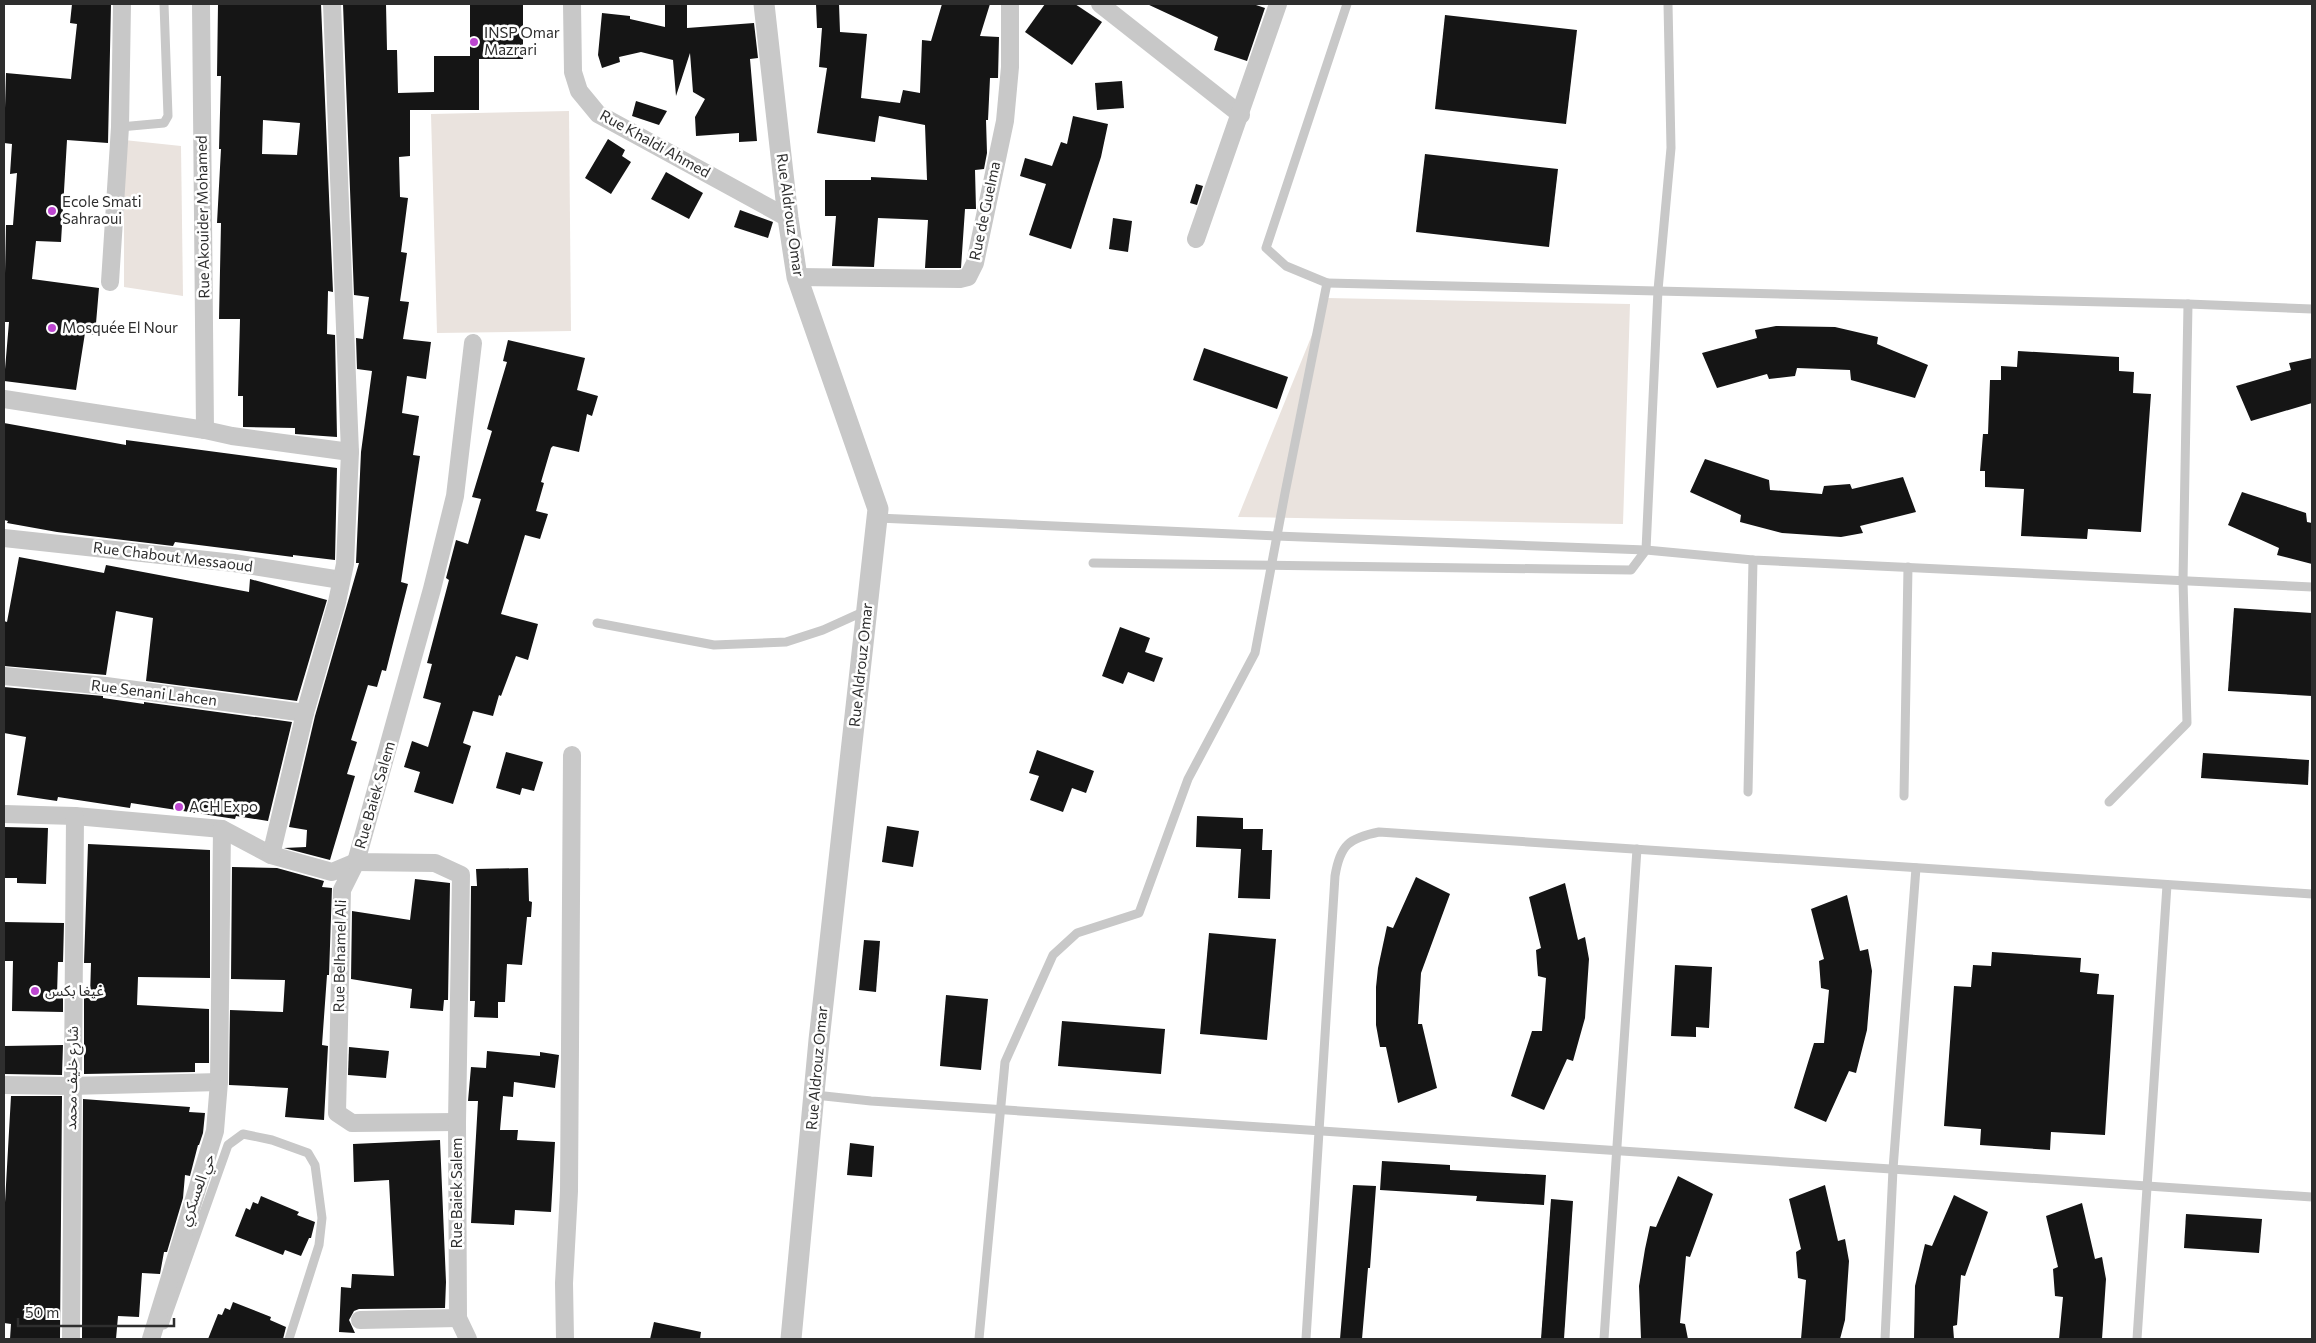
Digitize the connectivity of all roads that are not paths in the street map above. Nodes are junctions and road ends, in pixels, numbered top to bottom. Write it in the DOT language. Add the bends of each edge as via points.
graph roads {
  1 [pos="122,4"];
  2 [pos="164,4"];
  3 [pos="201,4"];
  4 [pos="332,4"];
  5 [pos="572,4"];
  6 [pos="764,4"];
  7 [pos="1010,4"];
  8 [pos="1100,4"];
  9 [pos="1278,4"];
  10 [pos="1347,4"];
  11 [pos="1668,4"];
  12 [pos="1241,115"];
  13 [pos="120,127"];
  14 [pos="788,218"];
  15 [pos="1196,239"];
  16 [pos="797,277"];
  17 [pos="110,282"];
  18 [pos="1328,283"];
  19 [pos="1658,290"];
  20 [pos="2188,304"];
  21 [pos="2312,309"];
  22 [pos="473,343"];
  23 [pos="4,399"];
  24 [pos="205,430"];
  25 [pos="350,452"];
  26 [pos="877,518"];
  27 [pos="1276,536"];
  28 [pos="4,538"];
  29 [pos="1646,550"];
  30 [pos="1753,560"];
  31 [pos="1093,563"];
  32 [pos="1908,567"];
  33 [pos="341,580"];
  34 [pos="2183,581"];
  35 [pos="2312,587"];
  36 [pos="867,610"];
  37 [pos="597,623"];
  38 [pos="4,676"];
  39 [pos="305,713"];
  40 [pos="572,755"];
  41 [pos="1748,792"];
  42 [pos="1904,796"];
  43 [pos="2109,802"];
  44 [pos="4,814"];
  45 [pos="75,816"];
  46 [pos="222,829"];
  47 [pos="1637,849"];
  48 [pos="272,855"];
  49 [pos="356,862"];
  50 [pos="1916,868"];
  51 [pos="2167,884"];
  52 [pos="2312,894"];
  53 [pos="219,1082"];
  54 [pos="4,1085"];
  55 [pos="71,1086"];
  56 [pos="815,1095"];
  57 [pos="1001,1110"];
  58 [pos="457,1122"];
  59 [pos="1318,1131"];
  60 [pos="1616,1150"];
  61 [pos="1893,1169"];
  62 [pos="2146,1186"];
  63 [pos="2312,1196"];
  64 [pos="458,1318"];
  65 [pos="360,1320"];
  66 [pos="70,1339"];
  67 [pos="151,1339"];
  68 [pos="159,1339"];
  69 [pos="289,1339"];
  70 [pos="468,1339"];
  71 [pos="565,1339"];
  72 [pos="791,1339"];
  73 [pos="979,1339"];
  74 [pos="1306,1339"];
  75 [pos="1604,1339"];
  76 [pos="1885,1339"];
  77 [pos="2137,1339"];
  1 -- 13 [label="street"];
  2 -- 13 [label="lane" via="168,116 164,123"];
  3 -- 24 [label="street, Rue Akouider Mohamed"];
  4 -- 25 [label="street"];
  5 -- 14 [label="street, Rue Khaldi Ahmed" via="573,72 579,91 598,114"];
  6 -- 14 [label="street, Rue Aldrouz Omar"];
  7 -- 16 [label="street, Rue de Guelma" via="1010,67 1005,121 975,263 968,276 960,279"];
  8 -- 12 [label="street"];
  9 -- 12 [label="street"];
  10 -- 18 [label="lane" via="1266,248 1286,266"];
  11 -- 19 [label="lane" via="1671,148"];
  12 -- 15 [label="street"];
  13 -- 17 [label="street"];
  14 -- 16 [label="street, Rue Aldrouz Omar"];
  16 -- 26 [label="street, Rue Aldrouz Omar" via="878,509"];
  18 -- 19 [label="lane"];
  18 -- 27 [label="lane"];
  19 -- 20 [label="lane"];
  19 -- 29 [label="lane"];
  20 -- 21 [label="lane"];
  20 -- 34 [label="lane"];
  22 -- 49 [label="street, Rue Baiek Salem" via="455,496"];
  23 -- 24 [label="street"];
  24 -- 25 [label="street"];
  25 -- 33 [label="street" via="345,564"];
  26 -- 27 [label="lane"];
  26 -- 36 [label="street, Rue Aldrouz Omar"];
  27 -- 29 [label="lane"];
  27 -- 57 [label="lane" via="1255,653 1188,779 1139,913 1077,933 1053,955 1005,1062"];
  28 -- 33 [label="street, Rue Chabout Messaoud" via="234,563"];
  29 -- 30 [label="lane"];
  29 -- 31 [label="lane" via="1631,570"];
  30 -- 32 [label="lane"];
  30 -- 41 [label="lane"];
  32 -- 34 [label="lane"];
  32 -- 42 [label="lane"];
  33 -- 39 [label="street"];
  34 -- 35 [label="lane"];
  34 -- 43 [label="lane" via="2187,723"];
  36 -- 37 [label="lane" via="786,642 714,645"];
  36 -- 56 [label="street, Rue Aldrouz Omar"];
  38 -- 39 [label="street, Rue Senani Lahcen" via="106,686"];
  39 -- 48 [label="street"];
  40 -- 71 [label="street"];
  44 -- 45 [label="street"];
  45 -- 46 [label="street"];
  45 -- 55 [label="street, شارع خليف محمد"];
  46 -- 48 [label="street"];
  46 -- 53 [label="street"];
  47 -- 50 [label="lane"];
  47 -- 59 [label="lane" via="1379,832 1347,843 1337,860 1335,876"];
  47 -- 60 [label="lane"];
  48 -- 49 [label="street" via="332,872"];
  49 -- 58 [label="street, Rue Baiek Salem" via="435,863 461,875"];
  49 -- 58 [label="street, Rue Belhamel Ali" via="342,890 336,1113 352,1123"];
  50 -- 51 [label="lane"];
  50 -- 61 [label="lane"];
  51 -- 52 [label="lane"];
  51 -- 62 [label="lane"];
  53 -- 55 [label="street"];
  53 -- 67 [label="street" via="215,1131"];
  54 -- 55 [label="street"];
  55 -- 66 [label="street, شارع خليف محمد"];
  56 -- 57 [label="lane"];
  56 -- 72 [label="street, Rue Aldrouz Omar"];
  57 -- 59 [label="lane"];
  57 -- 73 [label="lane"];
  58 -- 64 [label="street, Rue Baiek Salem"];
  59 -- 60 [label="lane"];
  59 -- 74 [label="lane"];
  60 -- 61 [label="lane"];
  60 -- 75 [label="lane"];
  61 -- 62 [label="lane"];
  61 -- 76 [label="lane"];
  62 -- 63 [label="lane"];
  62 -- 77 [label="lane"];
  64 -- 65 [label="street"];
  64 -- 70 [label="street, Rue Baiek Salem"];
  68 -- 69 [label="lane, حي العسكري" via="228,1146 243,1134 308,1152 316,1165 322,1218 320,1245"];
}
